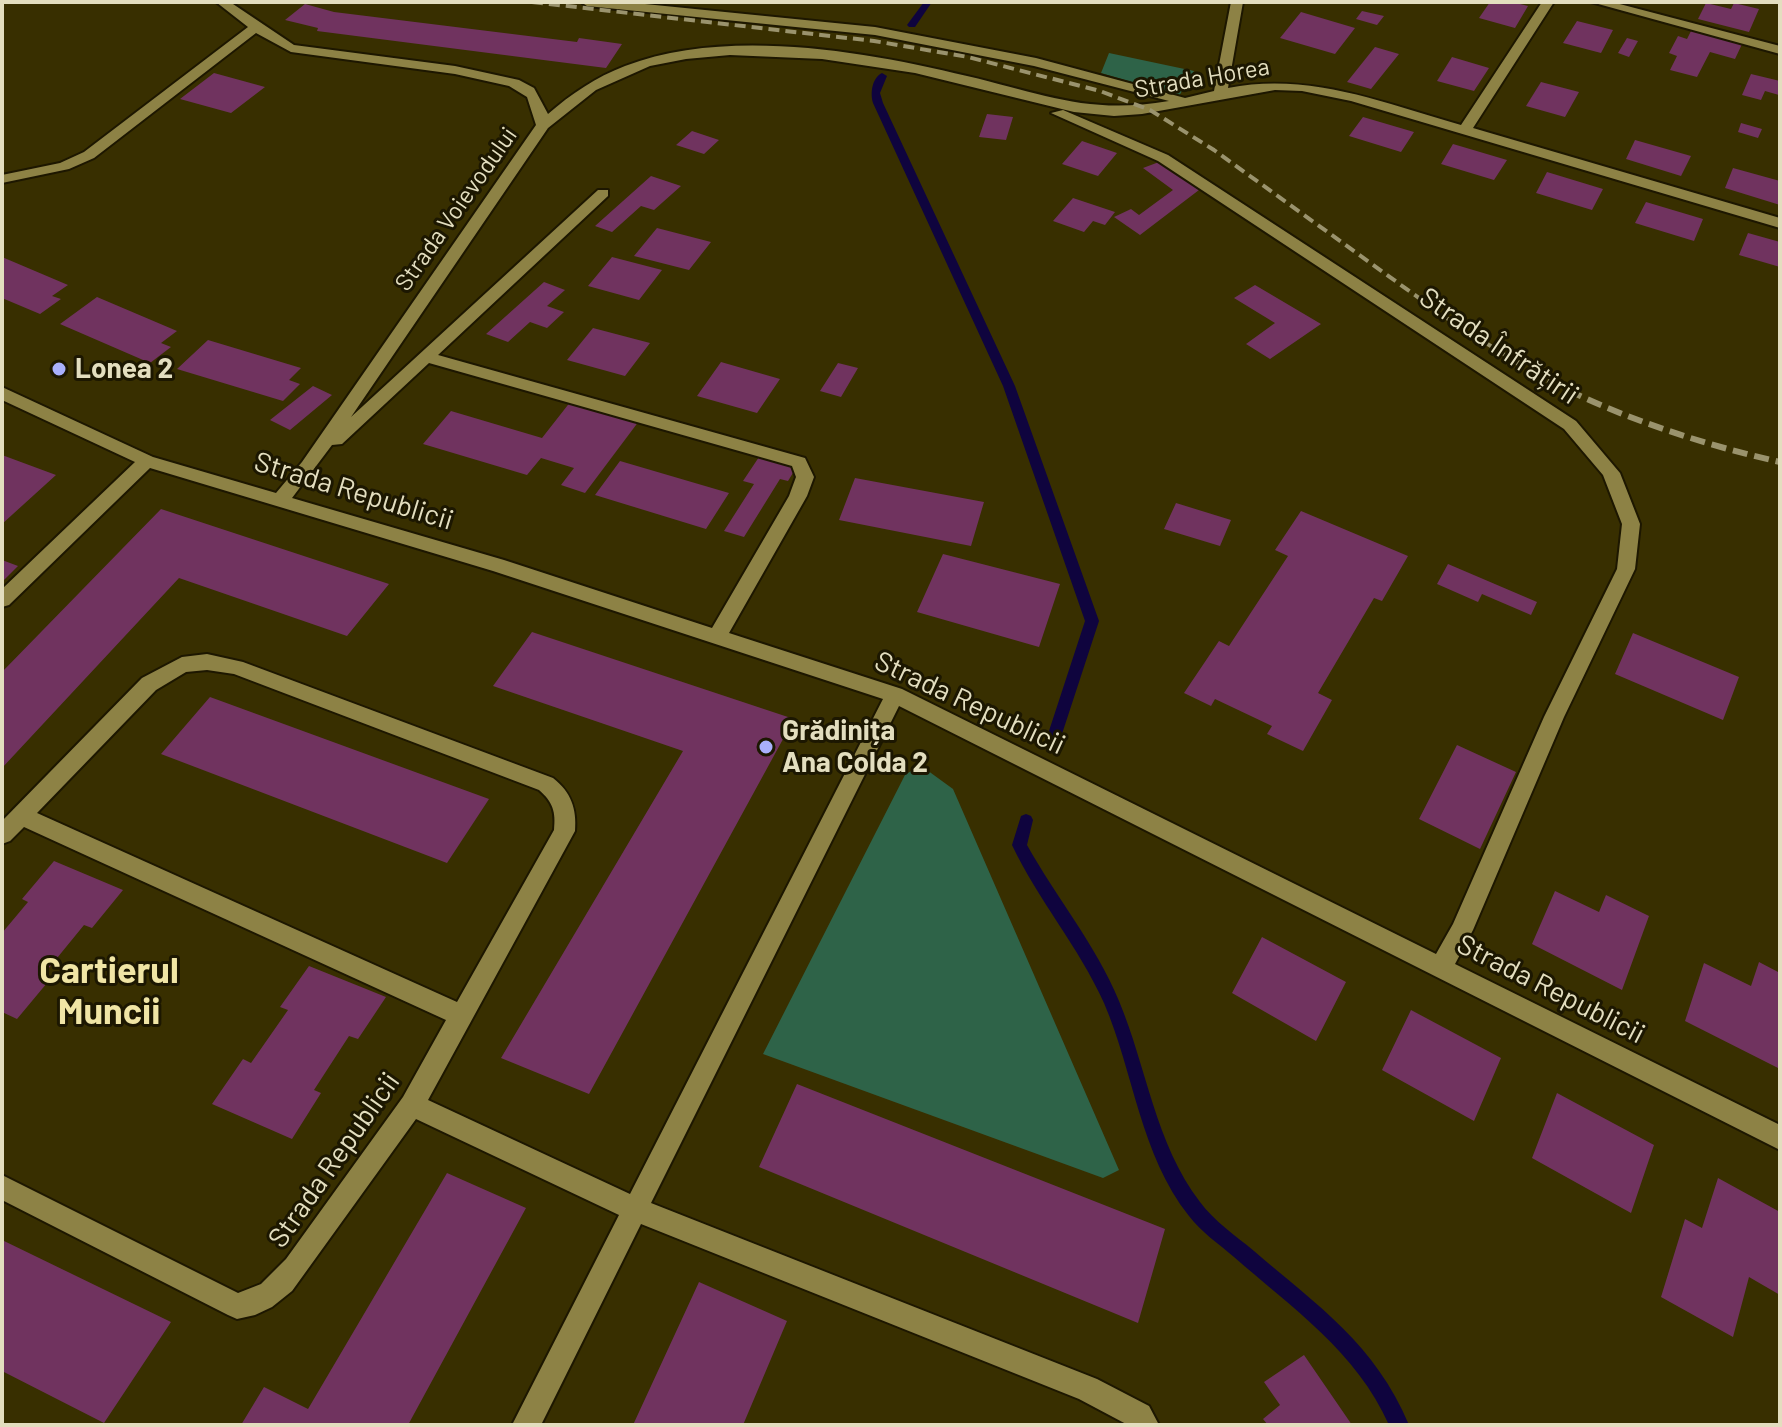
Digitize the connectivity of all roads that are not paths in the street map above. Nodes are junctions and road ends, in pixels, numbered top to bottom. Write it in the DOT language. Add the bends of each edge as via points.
graph roads {
  1 [pos="222,2"];
  2 [pos="587,2"];
  3 [pos="1237,2"];
  4 [pos="1548,2"];
  5 [pos="1597,2"];
  6 [pos="256,27"];
  7 [pos="1780,50"];
  8 [pos="999,87"];
  9 [pos="1220,95"];
  10 [pos="1192,103"];
  11 [pos="543,125"];
  12 [pos="1465,130"];
  13 [pos="2,179"];
  14 [pos="603,193"];
  15 [pos="1780,223"];
  16 [pos="425,357"];
  17 [pos="2,393"];
  18 [pos="147,461"];
  19 [pos="308,466"];
  20 [pos="280,500"];
  21 [pos="2,600"];
  22 [pos="716,638"];
  23 [pos="895,695"];
  24 [pos="21,816"];
  25 [pos="2,835"];
  26 [pos="1441,967"];
  27 [pos="462,1016"];
  28 [pos="412,1105"];
  29 [pos="1780,1138"];
  30 [pos="2,1187"];
  31 [pos="633,1208"];
  32 [pos="526,1425"];
  33 [pos="1145,1425"];
  1 -- 6 [label="street, Strada Voievodului"];
  2 -- 10 [label="street" via="875,31 1036,62"];
  3 -- 9 [label="street"];
  4 -- 12 [label="street"];
  5 -- 7 [label="street"];
  6 -- 11 [label="street, Strada Voievodului" via="291,48 494,75 527,89"];
  6 -- 13 [label="street" via="89,155"];
  8 -- 10 [label="street, Strada Horea" via="1115,113"];
  8 -- 11 [label="street, Strada Horea" via="904,65 726,50 633,68 593,85"];
  8 -- 26 [label="street, Strada Înfrățirii" via="1163,158 1570,425 1611,473 1631,524 1626,569"];
  9 -- 10 [label="street, Strada Horea"];
  9 -- 12 [label="street, Strada Horea" via="1301,87"];
  11 -- 19 [label="street, Strada Voievodului"];
  12 -- 15 [label="street, Strada Horea"];
  14 -- 16 [label="street"];
  16 -- 19 [label="street"];
  16 -- 22 [label="street" via="799,462 805,477 798,496"];
  17 -- 18 [label="street, Strada Republicii"];
  18 -- 20 [label="street, Strada Republicii"];
  18 -- 21 [label="street"];
  19 -- 20 [label="street, Strada Voievodului"];
  20 -- 22 [label="street, Strada Republicii"];
  22 -- 23 [label="street, Strada Republicii"];
  23 -- 26 [label="street, Strada Republicii"];
  23 -- 31 [label="street"];
  24 -- 25 [label="street"];
  24 -- 27 [label="street"];
  24 -- 27 [label="street, Strada Republicii" via="149,684 182,665 207,662 236,667 546,784 562,798 567,814 564,831"];
  26 -- 29 [label="street, Strada Republicii"];
  27 -- 28 [label="street, Strada Republicii"];
  28 -- 30 [label="street, Strada Republicii" via="295,1268 277,1289 252,1305 237,1306"];
  28 -- 31 [label="street"];
  31 -- 32 [label="street"];
  31 -- 33 [label="street" via="1087,1389 1139,1416"];
}
